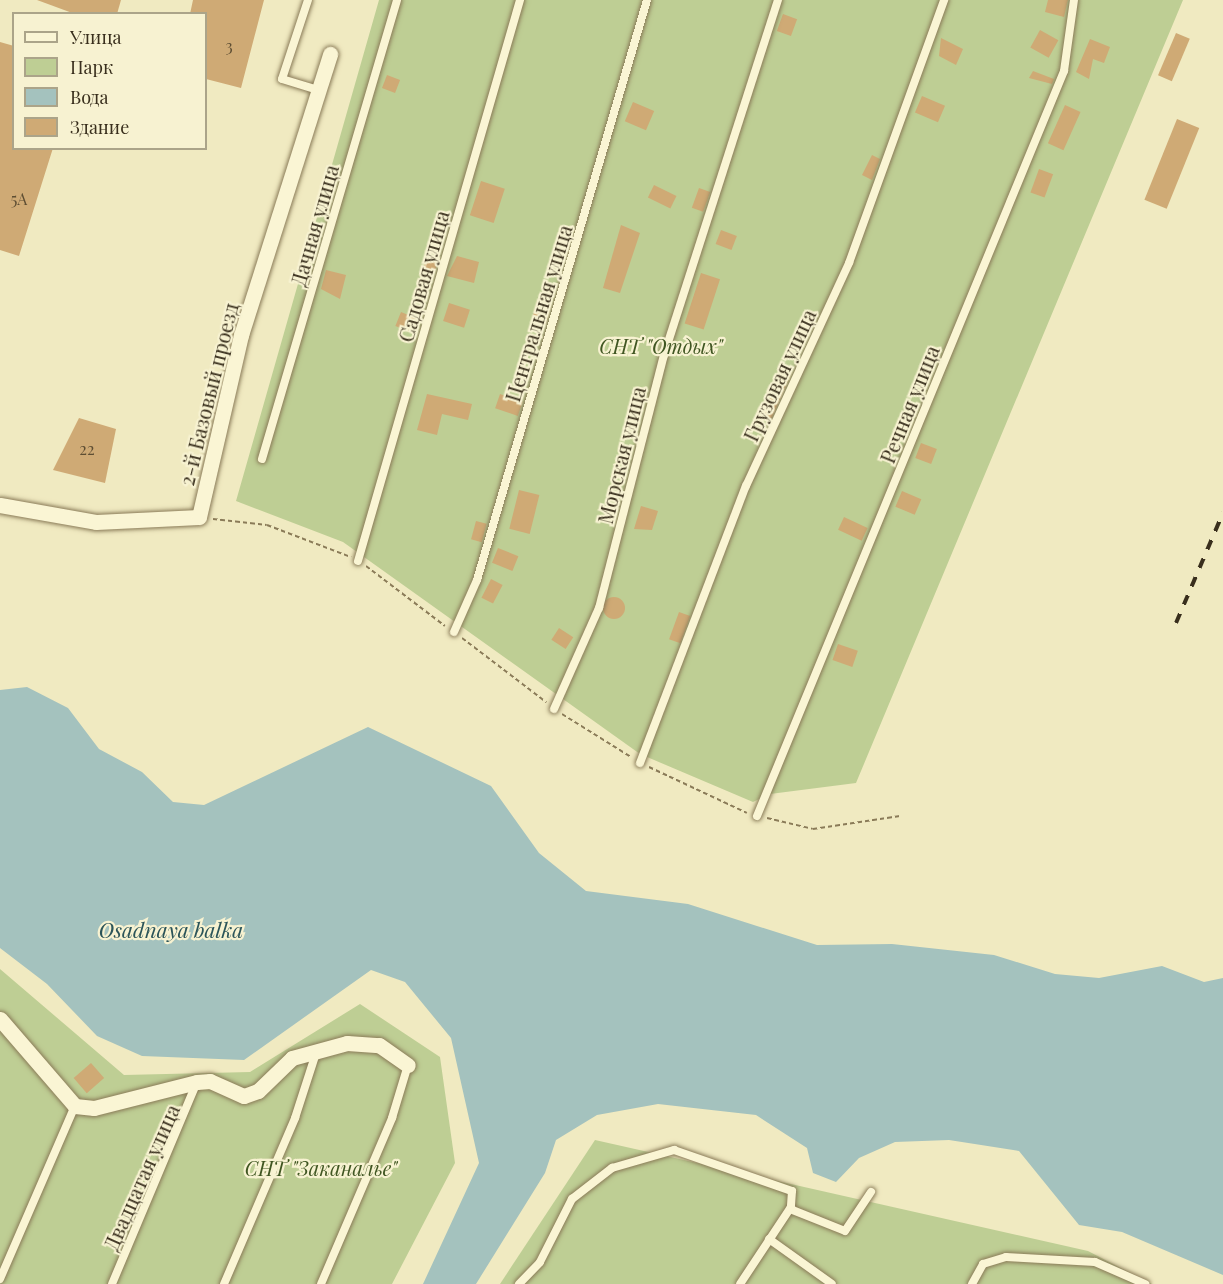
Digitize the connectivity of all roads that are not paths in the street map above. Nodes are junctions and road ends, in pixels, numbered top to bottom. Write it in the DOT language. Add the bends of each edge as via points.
graph roads {
  1 [pos="308,0"];
  2 [pos="397,0"];
  3 [pos="520,0"];
  4 [pos="647,0"];
  5 [pos="778,0"];
  6 [pos="944,0"];
  7 [pos="1074,0"];
  8 [pos="330,54"];
  9 [pos="319,90"];
  10 [pos="262,459"];
  11 [pos="0,505"];
  12 [pos="358,561"];
  13 [pos="454,632"];
  14 [pos="554,708"];
  15 [pos="640,763"];
  16 [pos="757,816"];
  17 [pos="2,1025"];
  18 [pos="317,1049"];
  19 [pos="408,1065"];
  20 [pos="197,1082"];
  21 [pos="75,1106"];
  22 [pos="871,1192"];
  23 [pos="790,1209"];
  24 [pos="770,1239"];
  25 [pos="0,1279"];
  26 [pos="112,1284"];
  27 [pos="224,1284"];
  28 [pos="321,1284"];
  29 [pos="519,1284"];
  30 [pos="740,1284"];
  31 [pos="832,1284"];
  32 [pos="972,1284"];
  33 [pos="1144,1284"];
  1 -- 9 [label="lane" via="282,79"];
  2 -- 10 [label="lane, Дачная улица"];
  3 -- 12 [label="lane, Садовая улица"];
  4 -- 13 [label="lane, Центральная улица" via="477,580"];
  5 -- 14 [label="lane, Морская улица" via="664,355 599,608"];
  6 -- 15 [label="lane, Грузовая улица" via="849,262 746,486"];
  7 -- 16 [label="lane, Речная улица" via="1064,71"];
  8 -- 9 [label="street, 2-й Базовый проезд"];
  9 -- 11 [label="street, 2-й Базовый проезд" via="242,335 199,517 96,522"];
  17 -- 21 [label="street"];
  18 -- 19 [label="street" via="366,1041"];
  18 -- 20 [label="street" via="292,1058 258,1091 244,1096 210,1081"];
  18 -- 27 [label="lane" via="295,1118"];
  19 -- 28 [label="lane" via="392,1118"];
  20 -- 21 [label="street" via="94,1108"];
  20 -- 26 [label="lane, Двадцатая улица"];
  21 -- 25 [label="lane"];
  22 -- 23 [label="lane" via="845,1231"];
  23 -- 24 [label="lane"];
  23 -- 29 [label="lane" via="792,1191 674,1150 612,1168 572,1198 540,1262"];
  24 -- 30 [label="lane"];
  24 -- 31 [label="lane"];
  32 -- 33 [label="lane" via="993,1258 1095,1262"];
}
